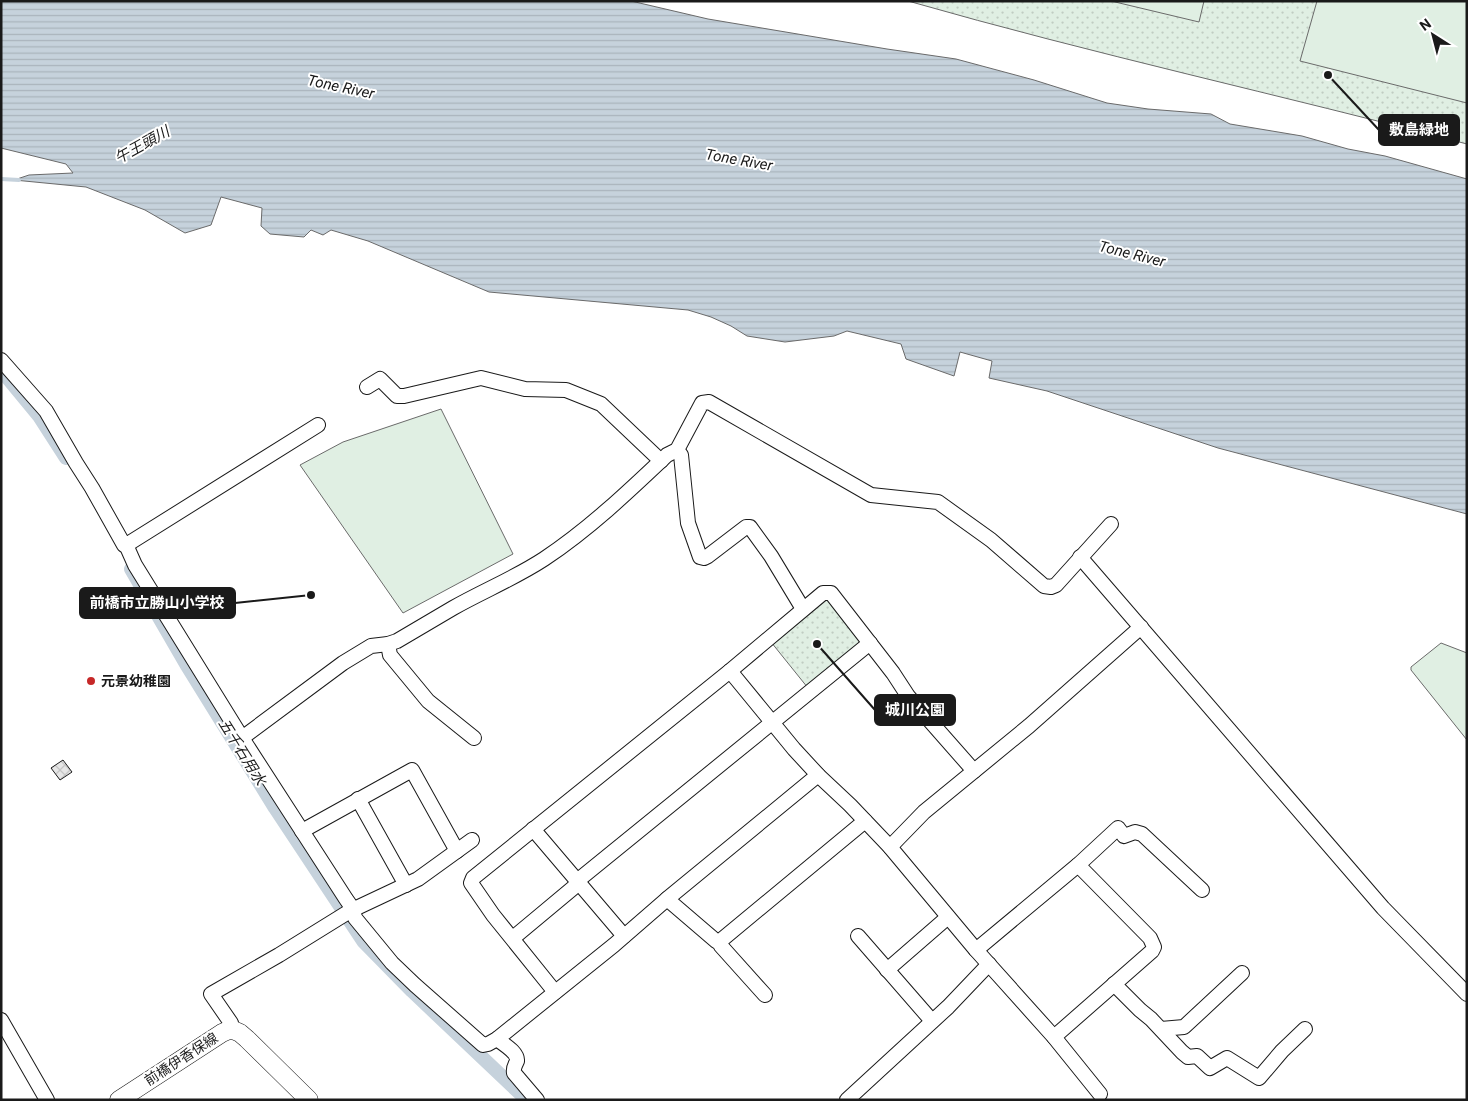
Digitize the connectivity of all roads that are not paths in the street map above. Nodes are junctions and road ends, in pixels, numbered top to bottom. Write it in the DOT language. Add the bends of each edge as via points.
graph roads {
  1 [pos="1,360"];
  2 [pos="367,387"];
  3 [pos="318,425"];
  4 [pos="677,450"];
  5 [pos="661,461"];
  6 [pos="1111,524"];
  7 [pos="128,547"];
  8 [pos="1080,557"];
  9 [pos="803,610"];
  10 [pos="1141,627"];
  11 [pos="870,643"];
  12 [pos="388,644"];
  13 [pos="730,671"];
  14 [pos="772,723"];
  15 [pos="242,738"];
  16 [pos="474,738"];
  17 [pos="974,772"];
  18 [pos="818,775"];
  19 [pos="358,799"];
  20 [pos="865,821"];
  21 [pos="533,829"];
  22 [pos="302,831"];
  23 [pos="472,840"];
  24 [pos="890,847"];
  25 [pos="457,851"];
  26 [pos="1078,865"];
  27 [pos="577,882"];
  28 [pos="406,886"];
  29 [pos="1202,890"];
  30 [pos="667,899"];
  31 [pos="353,909"];
  32 [pos="948,917"];
  33 [pos="624,936"];
  34 [pos="858,936"];
  35 [pos="513,938"];
  36 [pos="719,942"];
  37 [pos="976,950"];
  38 [pos="989,964"];
  39 [pos="887,970"];
  40 [pos="1242,972"];
  41 [pos="1114,984"];
  42 [pos="555,992"];
  43 [pos="1467,994"];
  44 [pos="765,995"];
  45 [pos="1,1020"];
  46 [pos="932,1021"];
  47 [pos="231,1029"];
  48 [pos="1161,1029"];
  49 [pos="1305,1029"];
  50 [pos="1054,1037"];
  51 [pos="497,1039"];
  52 [pos="1100,1094"];
  53 [pos="46,1100"];
  54 [pos="119,1100"];
  55 [pos="309,1100"];
  56 [pos="537,1100"];
  57 [pos="847,1100"];
  1 -- 7 [label="street" via="46,411"];
  2 -- 5 [label="street" via="380,379 397,396 404,396 481,378 525,389 566,390 601,404"];
  3 -- 7 [label="street"];
  4 -- 5 [label="street"];
  4 -- 8 [label="street" via="702,403 709,402 871,495 938,502 991,540 1044,586 1056,585"];
  4 -- 9 [label="street" via="681,456 688,523 700,557 708,556 750,527"];
  5 -- 12 [label="street" via="604,513 543,560"];
  6 -- 8 [label="street"];
  7 -- 15 [label="street" via="135,565"];
  8 -- 10 [label="street"];
  9 -- 11 [label="street" via="823,593 831,593"];
  9 -- 13 [label="street"];
  10 -- 17 [label="street"];
  10 -- 43 [label="street" via="1383,908"];
  11 -- 14 [label="street"];
  11 -- 17 [label="street" via="908,696"];
  12 -- 15 [label="street" via="371,646 343,663"];
  12 -- 16 [label="street" via="390,655 428,701"];
  13 -- 14 [label="street"];
  13 -- 21 [label="street"];
  14 -- 18 [label="street"];
  14 -- 27 [label="street"];
  15 -- 22 [label="street"];
  17 -- 24 [label="street" via="924,812"];
  18 -- 20 [label="street"];
  18 -- 30 [label="street"];
  19 -- 22 [label="street"];
  19 -- 25 [label="street" via="412,770"];
  19 -- 28 [label="street"];
  20 -- 24 [label="street"];
  20 -- 36 [label="street"];
  21 -- 27 [label="street"];
  21 -- 35 [label="street" via="471,881"];
  22 -- 31 [label="street"];
  23 -- 25 [label="street"];
  24 -- 32 [label="street"];
  25 -- 28 [label="street"];
  26 -- 29 [label="street" via="1118,828 1124,836 1135,832 1142,834"];
  26 -- 37 [label="street"];
  26 -- 41 [label="street" via="1153,942 1152,951"];
  27 -- 33 [label="street"];
  27 -- 35 [label="street"];
  28 -- 31 [label="street"];
  30 -- 33 [label="street"];
  30 -- 36 [label="street"];
  31 -- 47 [label="street" via="211,994 231,1023"];
  31 -- 51 [label="street" via="355,918 375,945 415,986 483,1045"];
  32 -- 37 [label="street"];
  32 -- 39 [label="street"];
  33 -- 42 [label="street"];
  34 -- 39 [label="street"];
  35 -- 42 [label="street"];
  36 -- 44 [label="street"];
  37 -- 38 [label="street"];
  38 -- 46 [label="street"];
  38 -- 50 [label="street"];
  39 -- 46 [label="street"];
  40 -- 48 [label="street" via="1184,1026"];
  41 -- 48 [label="street"];
  41 -- 50 [label="street"];
  42 -- 51 [label="street"];
  45 -- 53 [label="street"];
  46 -- 57 [label="street"];
  47 -- 54 [label="main road, 前橋伊香保線"];
  47 -- 55 [label="main road, 前橋伊香保線" via="247,1039"];
  48 -- 49 [label="street" via="1188,1056 1197,1056 1210,1068 1227,1058 1259,1078"];
  50 -- 52 [label="street"];
  51 -- 56 [label="street" via="515,1055 514,1073"];
}
